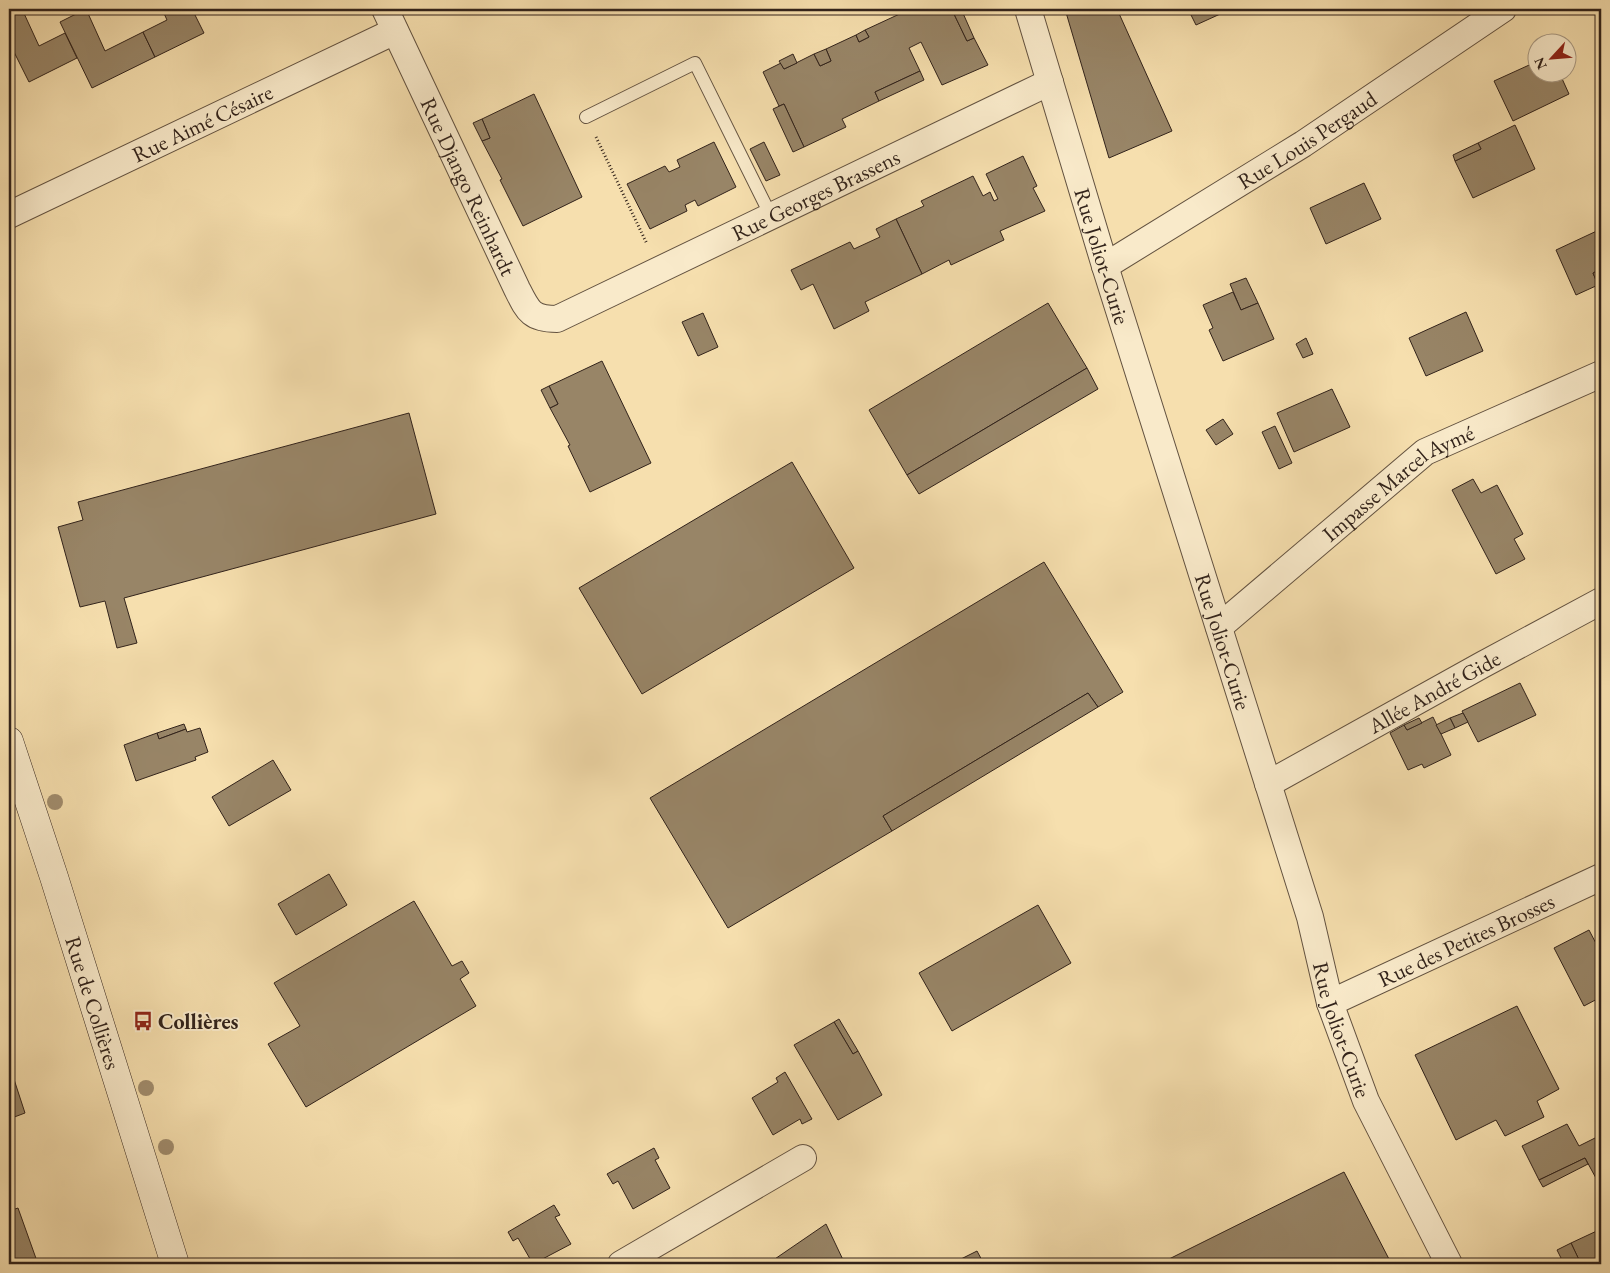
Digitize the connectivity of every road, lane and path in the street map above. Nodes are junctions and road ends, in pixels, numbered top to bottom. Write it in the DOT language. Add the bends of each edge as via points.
graph roads {
  1 [pos="1028,9"];
  2 [pos="1503,9"];
  3 [pos="390,20"];
  4 [pos="1050,82"];
  5 [pos="586,117"];
  6 [pos="9,214"];
  7 [pos="771,216"];
  8 [pos="1105,266"];
  9 [pos="660,269"];
  10 [pos="582,306"];
  11 [pos="1601,374"];
  12 [pos="1601,602"];
  13 [pos="1219,627"];
  14 [pos="9,741"];
  15 [pos="1268,784"];
  16 [pos="1601,877"];
  17 [pos="1330,1003"];
  18 [pos="803,1158"];
  19 [pos="175,1264"];
  20 [pos="621,1264"];
  21 [pos="1449,1264"];
  1 -- 4 [label="street, Rue Joliot-Curie"];
  2 -- 8 [label="street, Rue Louis Pergaud" via="1303,144"];
  3 -- 6 [label="street, Rue Aimé Césaire"];
  3 -- 10 [label="street, Rue Django Reinhardt" via="528,311 542,319 557,319"];
  4 -- 7 [label="street, Rue Georges Brassens"];
  4 -- 8 [label="street, Rue Joliot-Curie"];
  5 -- 7 [label="lane" via="695,63"];
  5 -- 9 [label="path"];
  7 -- 9 [label="street, Rue Georges Brassens"];
  8 -- 13 [label="street, Rue Joliot-Curie"];
  9 -- 10 [label="street, Rue Georges Brassens"];
  11 -- 13 [label="street, Impasse Marcel Aymé" via="1425,452"];
  12 -- 15 [label="street, Allée André Gide" via="1482,664"];
  13 -- 15 [label="street, Rue Joliot-Curie"];
  14 -- 19 [label="main road, Rue de Collières"];
  15 -- 17 [label="street, Rue Joliot-Curie" via="1310,917"];
  16 -- 17 [label="street, Rue des Petites Brosses"];
  17 -- 21 [label="street, Rue Joliot-Curie" via="1366,1101"];
  18 -- 20 [label="street"];
}
